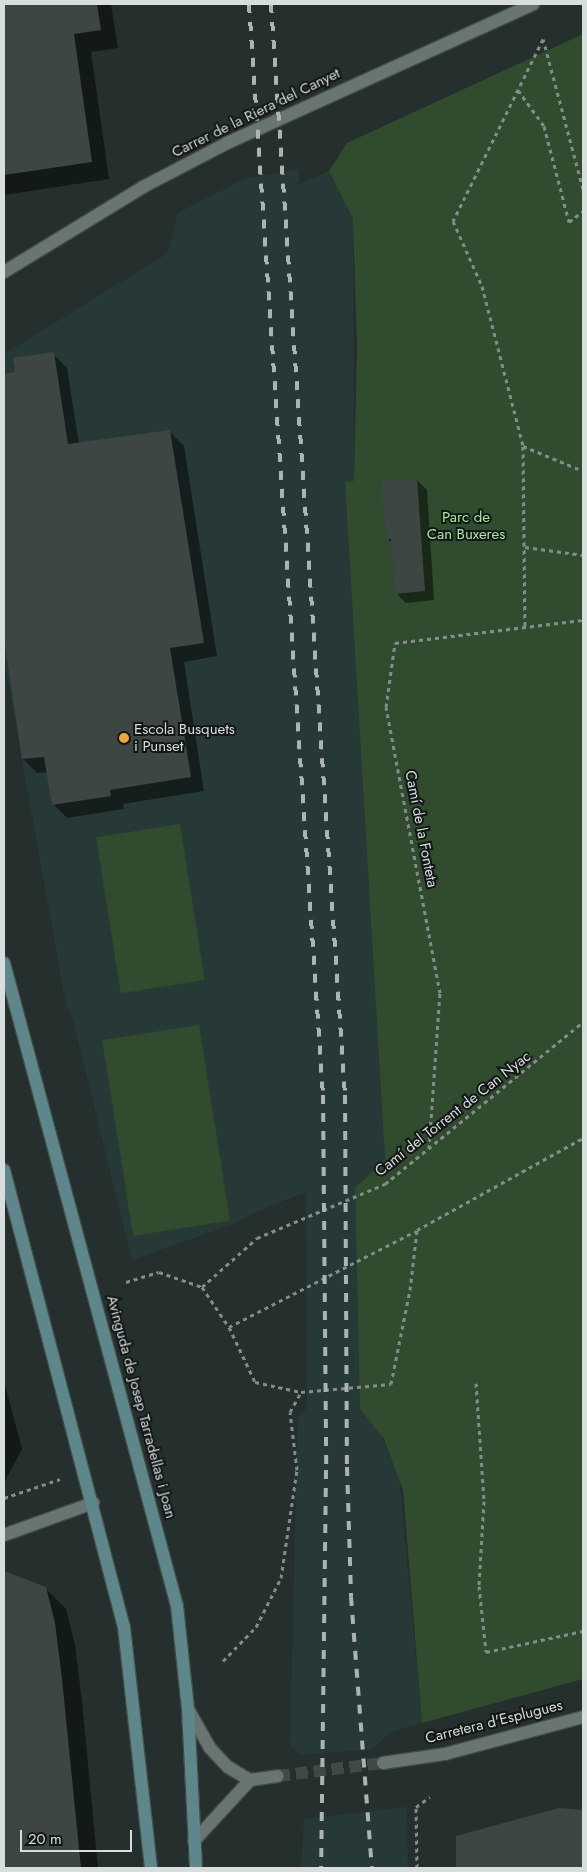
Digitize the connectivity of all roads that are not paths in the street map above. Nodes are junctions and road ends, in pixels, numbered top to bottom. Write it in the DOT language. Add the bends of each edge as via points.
graph roads {
  1 [pos="533,4"];
  2 [pos="4,272"];
  3 [pos="4,963"];
  4 [pos="4,1170"];
  5 [pos="93,1503"];
  6 [pos="4,1535"];
  7 [pos="188,1709"];
  8 [pos="583,1717"];
  9 [pos="382,1763"];
  10 [pos="278,1776"];
  11 [pos="250,1780"];
  12 [pos="194,1841"];
  13 [pos="151,1868"];
  14 [pos="196,1868"];
  1 -- 2 [label="street, Carrer de la Riera del Canyet" via="227,143 142,187"];
  3 -- 7 [label="street, Avinguda de Josep Tarradellas i Joan" via="177,1606"];
  4 -- 5 [label="street"];
  5 -- 6 [label="street"];
  5 -- 13 [label="street" via="124,1627"];
  7 -- 11 [label="street" via="210,1748 228,1767"];
  7 -- 12 [label="street, Avinguda de Josep Tarradellas i Joan"];
  8 -- 9 [label="street, Carretera d'Esplugues" via="445,1754"];
  10 -- 11 [label="street"];
  11 -- 12 [label="street"];
  12 -- 14 [label="street, Avinguda de Josep Tarradellas i Joan"];
}
